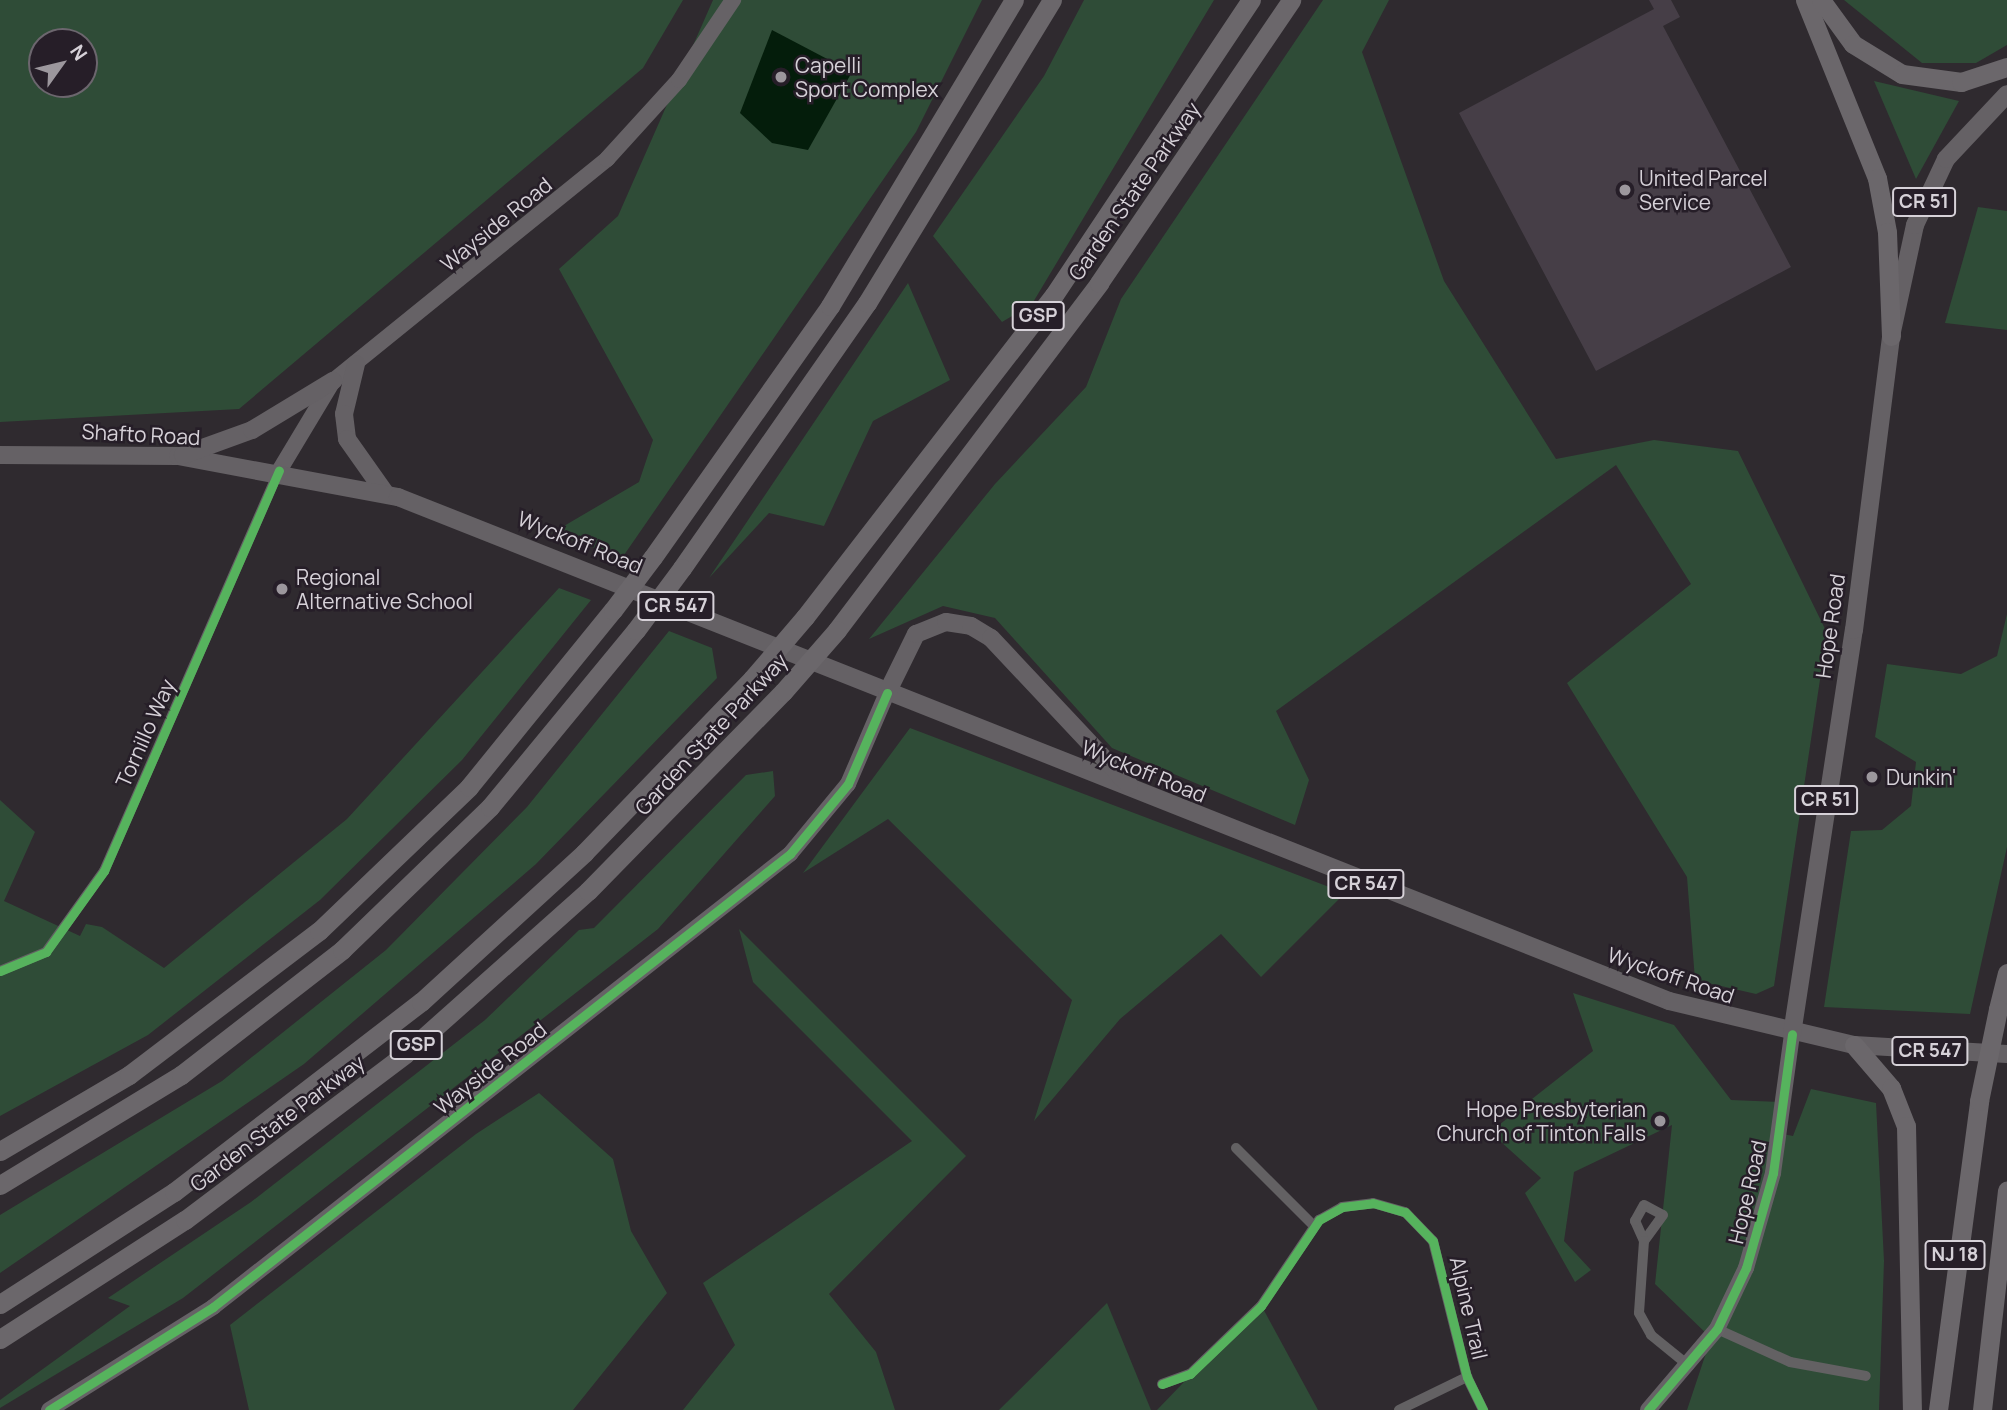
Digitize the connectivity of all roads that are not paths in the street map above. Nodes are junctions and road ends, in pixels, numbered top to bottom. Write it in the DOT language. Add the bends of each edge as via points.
graph roads {
  1 [pos="733,0"];
  2 [pos="1014,0"];
  3 [pos="1052,0"];
  4 [pos="1251,0"];
  5 [pos="1291,0"];
  6 [pos="1805,0"];
  7 [pos="1821,0"];
  8 [pos="2007,67"];
  9 [pos="2007,94"];
  10 [pos="1891,336"];
  11 [pos="356,364"];
  12 [pos="333,381"];
  13 [pos="0,455"];
  14 [pos="178,456"];
  15 [pos="279,471"];
  16 [pos="386,494"];
  17 [pos="887,693"];
  18 [pos="1137,792"];
  19 [pos="0,971"];
  20 [pos="2007,973"];
  21 [pos="1792,1034"];
  22 [pos="1854,1045"];
  23 [pos="2007,1054"];
  24 [pos="1236,1147"];
  25 [pos="0,1152"];
  26 [pos="0,1185"];
  27 [pos="2007,1190"];
  28 [pos="1314,1226"];
  29 [pos="1644,1241"];
  30 [pos="0,1304"];
  31 [pos="1717,1329"];
  32 [pos="0,1339"];
  33 [pos="1689,1366"];
  34 [pos="1866,1376"];
  35 [pos="1467,1377"];
  36 [pos="1162,1384"];
  37 [pos="49,1410"];
  38 [pos="1399,1410"];
  39 [pos="1483,1410"];
  40 [pos="1647,1410"];
  41 [pos="1912,1410"];
  42 [pos="1938,1410"];
  43 [pos="1982,1410"];
  1 -- 11 [label="street, Wayside Road" via="679,80 607,159"];
  2 -- 25 [label="highway, bridge" via="830,306 653,557 469,787 319,931 150,1060"];
  3 -- 26 [label="highway, bridge" via="867,303 636,631 490,807 342,950 181,1075"];
  4 -- 30 [label="highway, Garden State Parkway / GSP, bridge" via="1054,295 752,679 584,853 421,1002 184,1184"];
  5 -- 32 [label="highway, Garden State Parkway / GSP, bridge" via="1099,283 837,630 783,692 588,891 405,1054 185,1220"];
  6 -- 10 [label="highway" via="1877,178 1887,232"];
  7 -- 8 [label="highway" via="1853,44 1902,74 1949,83"];
  9 -- 10 [label="main road, Hope Road / CR 51" via="1955,148 1928,191"];
  10 -- 21 [label="main road, Hope Road / CR 51" via="1853,639"];
  11 -- 12 [label="street, Wayside Road"];
  11 -- 16 [label="main road" via="344,414 346,439"];
  12 -- 14 [label="main road" via="252,430"];
  12 -- 15 [label="street, Wayside Road"];
  13 -- 14 [label="main road, Shafto Road / CR 547"];
  14 -- 15 [label="main road, Shafto Road / CR 547"];
  15 -- 16 [label="main road, Wyckoff Road / CR 547"];
  15 -- 19 [label="street, Tornillo Way" via="104,871 46,952"];
  16 -- 17 [label="main road, Wyckoff Road / CR 547" via="465,520"];
  17 -- 18 [label="main road, Wyckoff Road / CR 547"];
  17 -- 18 [label="main road" via="916,635 946,622 971,625 991,638"];
  17 -- 37 [label="street, Wayside Road" via="848,784 790,854 212,1307"];
  18 -- 21 [label="main road, Wyckoff Road / CR 547" via="1611,980"];
  20 -- 42 [label="highway, NJ 18, bridge" via="1979,1101"];
  21 -- 22 [label="main road, Wyckoff Road / CR 547"];
  21 -- 31 [label="street, Hope Road" via="1764,1217"];
  22 -- 23 [label="main road, Wyckoff Road / CR 547"];
  22 -- 41 [label="highway" via="1891,1088 1906,1126"];
  24 -- 28 [label="street"];
  27 -- 43 [label="highway, NJ 18"];
  28 -- 35 [label="street, Alpine Trail" via="1342,1207 1365,1203 1396,1208 1424,1228 1443,1266"];
  28 -- 36 [label="street, Alpine Trail" via="1261,1306 1190,1374"];
  29 -- 33 [label="street" via="1640,1313 1651,1335"];
  31 -- 33 [label="street, Hope Road"];
  31 -- 34 [label="street" via="1790,1362"];
  33 -- 40 [label="street, Hope Road"];
  35 -- 38 [label="street"];
  35 -- 39 [label="street, Alpine Trail"];
}
